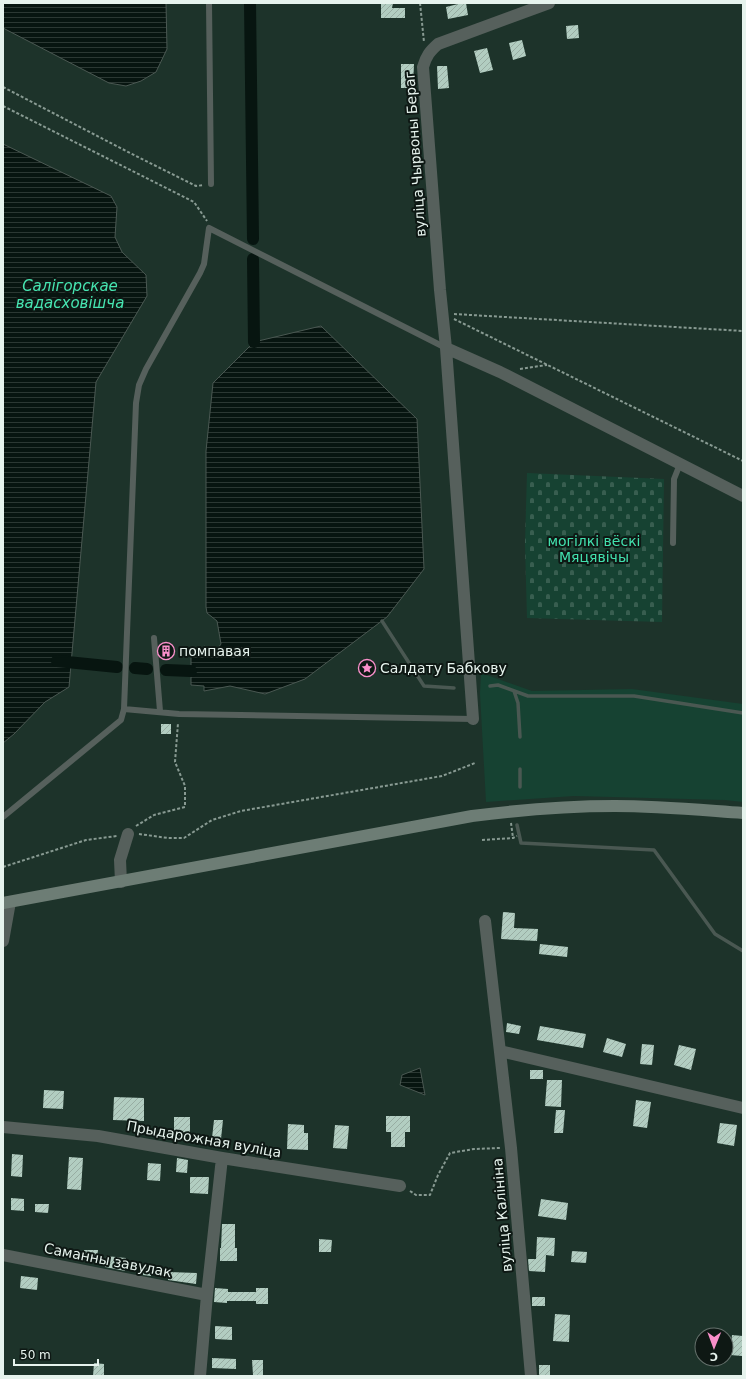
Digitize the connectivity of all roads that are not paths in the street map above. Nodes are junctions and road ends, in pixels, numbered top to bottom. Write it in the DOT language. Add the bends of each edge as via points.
graph roads {
  1 [pos="209,3"];
  2 [pos="549,3"];
  3 [pos="211,184"];
  4 [pos="446,348"];
  5 [pos="680,464"];
  6 [pos="743,496"];
  7 [pos="673,543"];
  8 [pos="154,638"];
  9 [pos="124,709"];
  10 [pos="160,711"];
  11 [pos="473,719"];
  12 [pos="743,814"];
  13 [pos="3,816"];
  14 [pos="128,834"];
  15 [pos="122,882"];
  16 [pos="6,903"];
  17 [pos="485,921"];
  18 [pos="3,941"];
  19 [pos="500,1051"];
  20 [pos="743,1108"];
  21 [pos="3,1127"];
  22 [pos="222,1158"];
  23 [pos="400,1186"];
  24 [pos="3,1255"];
  25 [pos="207,1295"];
  26 [pos="200,1376"];
  27 [pos="531,1376"];
  1 -- 3 [label="lane"];
  2 -- 4 [label="street, вуліца Чырвоны Бераг" via="438,44 426,57 423,67"];
  4 -- 5 [label="street" via="500,372"];
  4 -- 9 [label="lane" via="209,228 204,264 200,273 139,385"];
  4 -- 11 [label="street, вуліца Чырвоны Бераг"];
  5 -- 6 [label="street"];
  5 -- 7 [label="lane" via="674,479"];
  8 -- 10 [label="lane"];
  9 -- 10 [label="lane"];
  9 -- 13 [label="lane" via="121,720"];
  10 -- 11 [label="lane" via="179,714"];
  12 -- 15 [label="main road" via="614,806 472,816"];
  14 -- 15 [label="street" via="120,860"];
  15 -- 16 [label="main road"];
  16 -- 18 [label="street"];
  17 -- 19 [label="street, вуліца Калініна"];
  19 -- 20 [label="street"];
  19 -- 27 [label="street, вуліца Калініна"];
  21 -- 22 [label="street, Прыдарожная вуліца" via="98,1136"];
  22 -- 23 [label="street, Прыдарожная вуліца"];
  22 -- 25 [label="street"];
  24 -- 25 [label="street, Саманны завулак"];
  25 -- 26 [label="street"];
}
